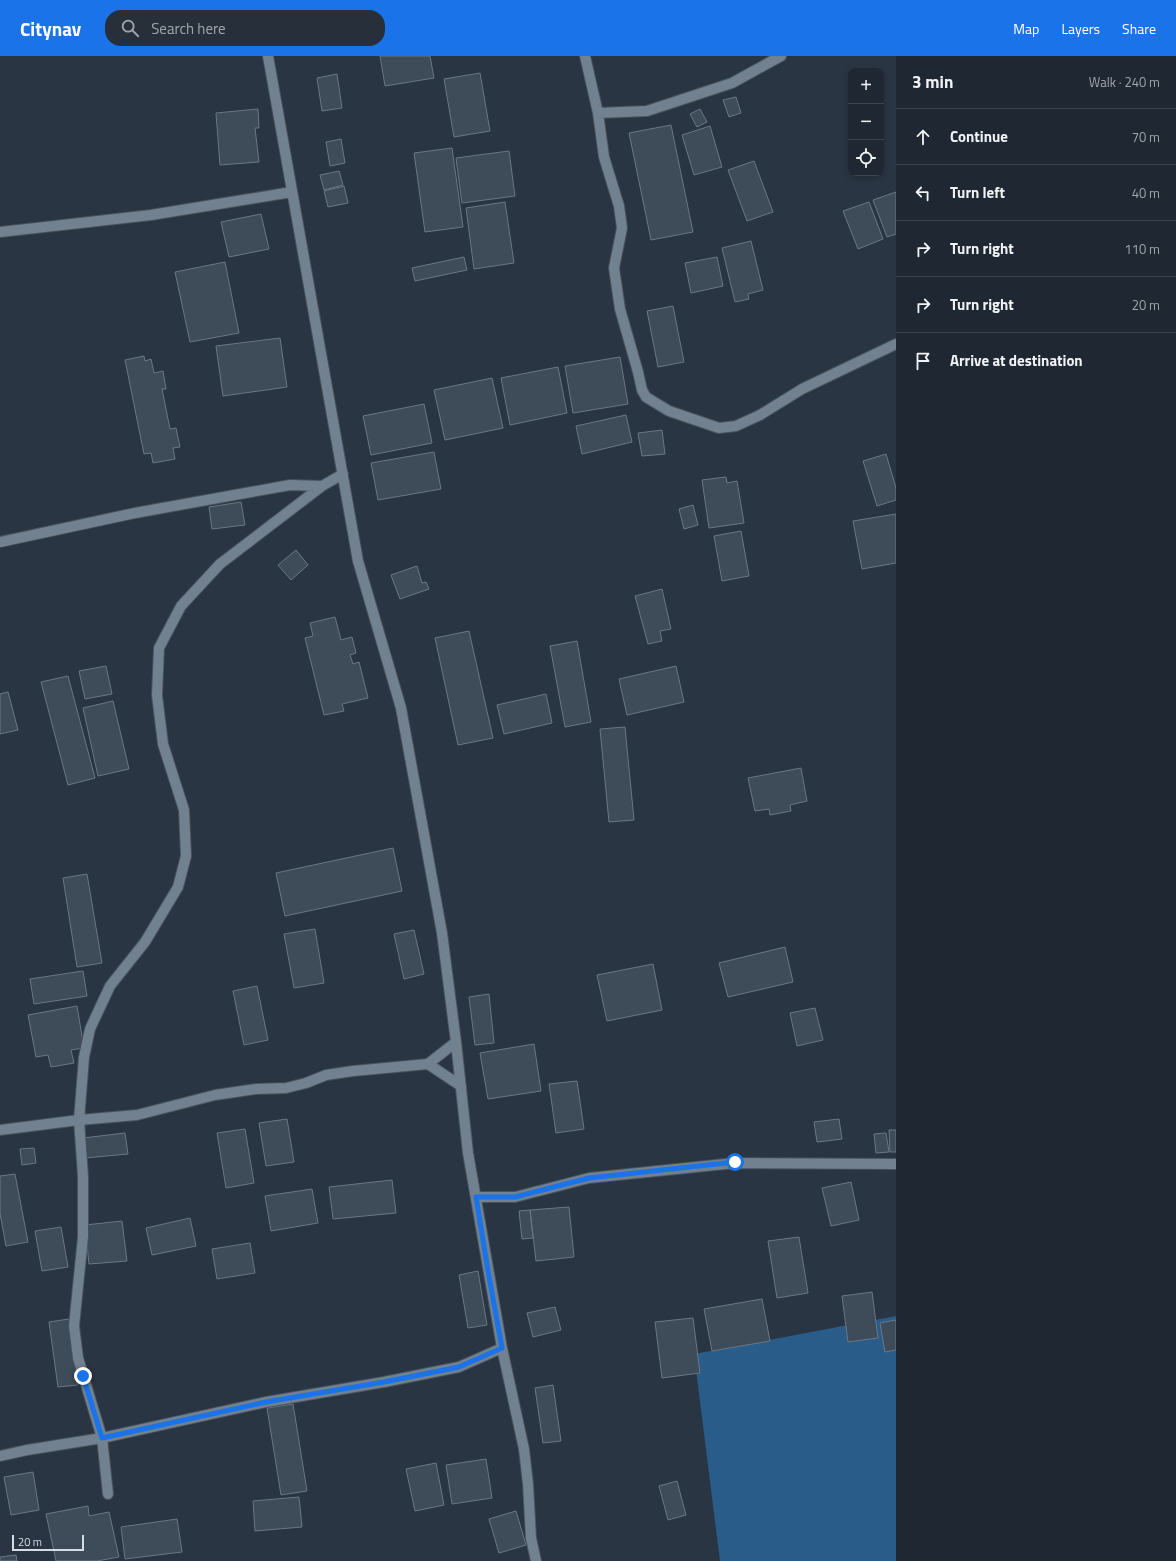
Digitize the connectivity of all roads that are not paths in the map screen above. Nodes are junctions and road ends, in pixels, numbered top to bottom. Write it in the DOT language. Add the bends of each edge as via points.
graph roads {
  1 [pos="268,56"];
  2 [pos="585,56"];
  3 [pos="781,56"];
  4 [pos="598,113"];
  5 [pos="292,192"];
  6 [pos="0,232"];
  7 [pos="896,344"];
  8 [pos="343,474"];
  9 [pos="322,486"];
  10 [pos="0,542"];
  11 [pos="456,1042"];
  12 [pos="428,1064"];
  13 [pos="461,1086"];
  14 [pos="79,1120"];
  15 [pos="0,1130"];
  16 [pos="896,1164"];
  17 [pos="476,1197"];
  18 [pos="502,1348"];
  19 [pos="102,1438"];
  20 [pos="0,1456"];
  21 [pos="108,1494"];
  22 [pos="536,1561"];
  1 -- 5 [label="street"];
  2 -- 4 [label="street"];
  3 -- 4 [label="street" via="732,83 647,111"];
  4 -- 7 [label="street" via="604,157 619,206 622,228 614,268 620,309 646,397 668,411 719,428 736,426 760,415 802,389"];
  5 -- 6 [label="street" via="151,215"];
  5 -- 8 [label="street"];
  8 -- 9 [label="street"];
  8 -- 11 [label="street" via="358,561 401,708 442,933"];
  9 -- 10 [label="street" via="290,485 135,513"];
  9 -- 14 [label="street" via="220,564 181,606 159,648 157,694 163,744 184,810 186,856 178,887 145,942 110,986 90,1029 84,1057"];
  11 -- 12 [label="street"];
  11 -- 13 [label="street"];
  12 -- 13 [label="street"];
  12 -- 14 [label="street" via="326,1075 286,1088 215,1095 137,1115"];
  13 -- 17 [label="street" via="468,1153"];
  14 -- 15 [label="street"];
  14 -- 19 [label="street" via="83,1176 83,1237 74,1326 78,1358"];
  16 -- 17 [label="street" via="735,1162 589,1178 515,1197"];
  17 -- 18 [label="street"];
  18 -- 19 [label="street" via="459,1367 266,1402"];
  18 -- 22 [label="street" via="524,1449 531,1538"];
  19 -- 20 [label="street"];
  19 -- 21 [label="street"];
}
